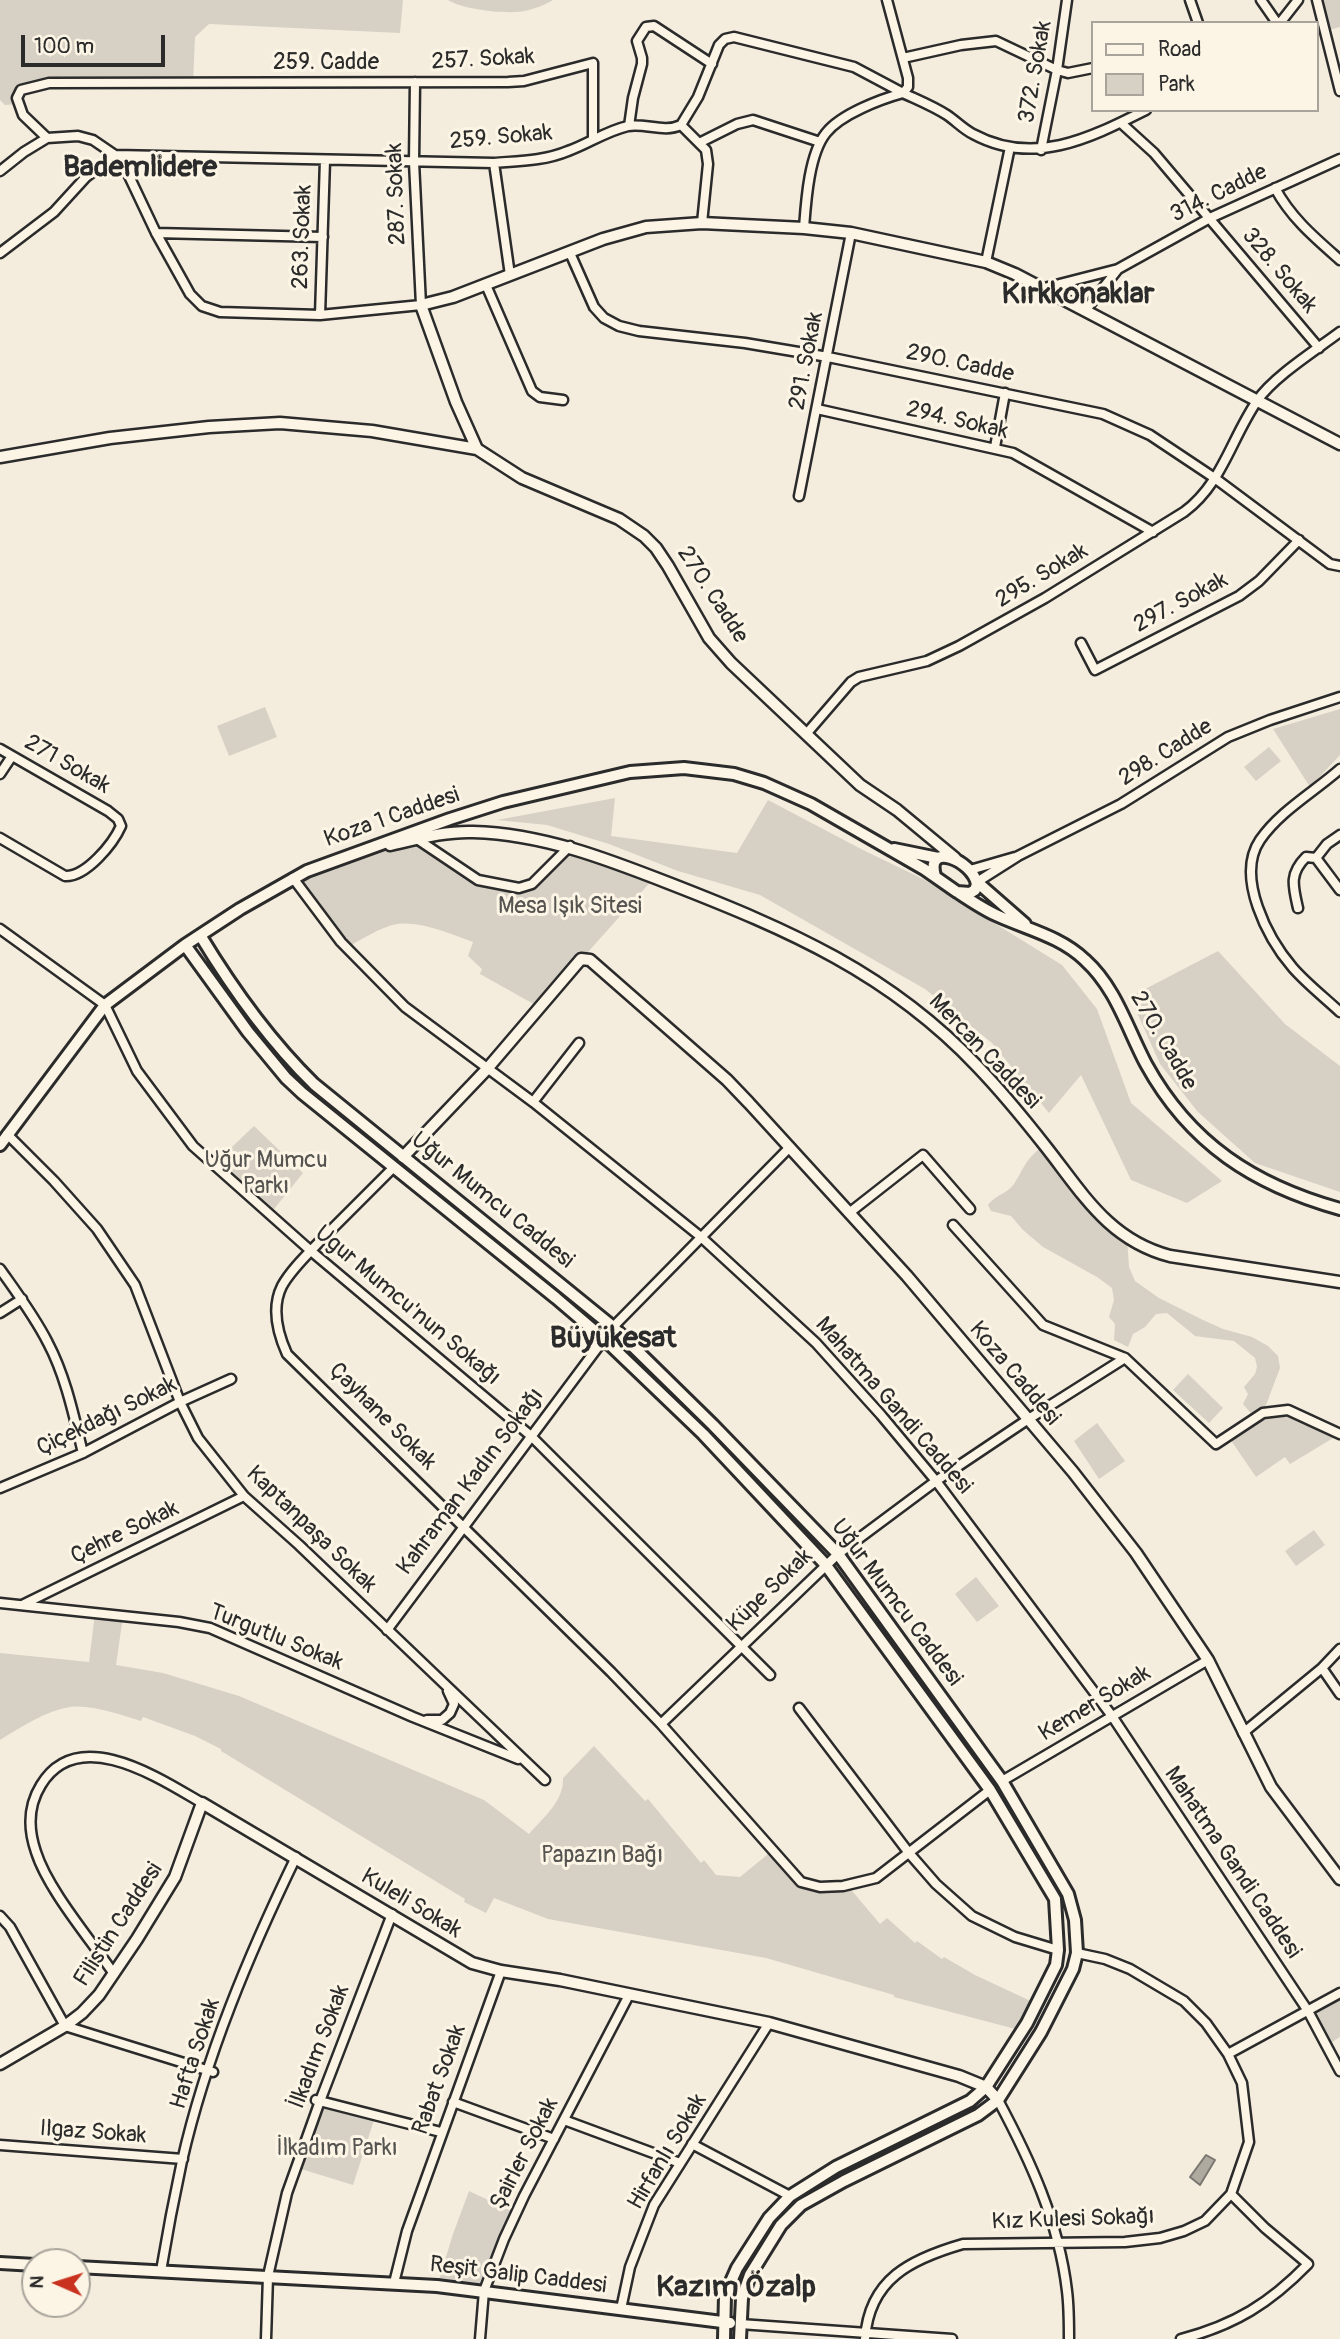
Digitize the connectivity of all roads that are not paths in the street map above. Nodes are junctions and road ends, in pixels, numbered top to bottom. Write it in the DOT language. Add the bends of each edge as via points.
graph roads {
  1 [pos="887,0"];
  2 [pos="1067,0"];
  3 [pos="1191,0"];
  4 [pos="1261,0"];
  5 [pos="1298,0"];
  6 [pos="1317,0"];
  7 [pos="1197,21"];
  8 [pos="1277,21"];
  9 [pos="1280,21"];
  10 [pos="903,58"];
  11 [pos="712,64"];
  12 [pos="1092,68"];
  13 [pos="1057,70"];
  14 [pos="415,82"];
  15 [pos="1340,91"];
  16 [pos="903,93"];
  17 [pos="1142,112"];
  18 [pos="1121,122"];
  19 [pos="681,125"];
  20 [pos="629,126"];
  21 [pos="47,138"];
  22 [pos="593,139"];
  23 [pos="701,142"];
  24 [pos="820,142"];
  25 [pos="1010,147"];
  26 [pos="1041,150"];
  27 [pos="116,155"];
  28 [pos="1340,159"];
  29 [pos="325,160"];
  30 [pos="414,162"];
  31 [pos="494,163"];
  32 [pos="0,171"];
  33 [pos="1275,188"];
  34 [pos="1210,218"];
  35 [pos="702,223"];
  36 [pos="804,228"];
  37 [pos="156,233"];
  38 [pos="851,233"];
  39 [pos="323,237"];
  40 [pos="0,253"];
  41 [pos="570,253"];
  42 [pos="1340,260"];
  43 [pos="986,262"];
  44 [pos="1118,269"];
  45 [pos="510,275"];
  46 [pos="486,285"];
  47 [pos="1044,288"];
  48 [pos="421,304"];
  49 [pos="1085,312"];
  50 [pos="320,315"];
  51 [pos="1340,332"];
  52 [pos="1319,348"];
  53 [pos="828,357"];
  54 [pos="1005,393"];
  55 [pos="564,400"];
  56 [pos="1257,401"];
  57 [pos="817,409"];
  58 [pos="1340,444"];
  59 [pos="995,447"];
  60 [pos="477,449"];
  61 [pos="0,457"];
  62 [pos="1216,479"];
  63 [pos="799,496"];
  64 [pos="1153,532"];
  65 [pos="1299,540"];
  66 [pos="1340,566"];
  67 [pos="1081,643"];
  68 [pos="1340,698"];
  69 [pos="807,733"];
  70 [pos="0,750"];
  71 [pos="12,756"];
  72 [pos="1340,769"];
  73 [pos="0,774"];
  74 [pos="920,829"];
  75 [pos="1340,835"];
  76 [pos="0,838"];
  77 [pos="417,839"];
  78 [pos="570,846"];
  79 [pos="887,848"];
  80 [pos="372,849"];
  81 [pos="922,855"];
  82 [pos="1018,856"];
  83 [pos="938,858"];
  84 [pos="956,859"];
  85 [pos="1316,859"];
  86 [pos="970,870"];
  87 [pos="935,876"];
  88 [pos="293,878"];
  89 [pos="977,882"];
  90 [pos="1340,890"];
  91 [pos="957,892"];
  92 [pos="1298,908"];
  93 [pos="1027,926"];
  94 [pos="0,929"];
  95 [pos="200,935"];
  96 [pos="185,945"];
  97 [pos="581,959"];
  98 [pos="105,1005"];
  99 [pos="1340,1012"];
  100 [pos="579,1043"];
  101 [pos="487,1069"];
  102 [pos="533,1102"];
  103 [pos="4,1130"];
  104 [pos="0,1145"];
  105 [pos="790,1147"];
  106 [pos="404,1157"];
  107 [pos="393,1168"];
  108 [pos="970,1209"];
  109 [pos="1340,1209"];
  110 [pos="849,1213"];
  111 [pos="953,1224"];
  112 [pos="701,1237"];
  113 [pos="311,1251"];
  114 [pos="0,1269"];
  115 [pos="1340,1282"];
  116 [pos="22,1299"];
  117 [pos="0,1313"];
  118 [pos="613,1327"];
  119 [pos="604,1339"];
  120 [pos="1125,1358"];
  121 [pos="231,1379"];
  122 [pos="180,1402"];
  123 [pos="1027,1420"];
  124 [pos="1340,1434"];
  125 [pos="531,1436"];
  126 [pos="83,1453"];
  127 [pos="936,1481"];
  128 [pos="0,1488"];
  129 [pos="244,1496"];
  130 [pos="463,1527"];
  131 [pos="838,1554"];
  132 [pos="825,1564"];
  133 [pos="0,1603"];
  134 [pos="22,1605"];
  135 [pos="387,1630"];
  136 [pos="741,1645"];
  137 [pos="1340,1648"];
  138 [pos="1208,1660"];
  139 [pos="1322,1668"];
  140 [pos="770,1675"];
  141 [pos="442,1683"];
  142 [pos="1340,1694"];
  143 [pos="799,1708"];
  144 [pos="1112,1716"];
  145 [pos="413,1717"];
  146 [pos="661,1724"];
  147 [pos="1243,1733"];
  148 [pos="524,1761"];
  149 [pos="545,1780"];
  150 [pos="1002,1782"];
  151 [pos="990,1790"];
  152 [pos="202,1803"];
  153 [pos="909,1853"];
  154 [pos="296,1857"];
  155 [pos="1340,1879"];
  156 [pos="391,1914"];
  157 [pos="0,1916"];
  158 [pos="1058,1950"];
  159 [pos="1077,1953"];
  160 [pos="501,1971"];
  161 [pos="114,1974"];
  162 [pos="1340,1993"];
  163 [pos="629,1995"];
  164 [pos="1308,2011"];
  165 [pos="769,2024"];
  166 [pos="65,2026"];
  167 [pos="1228,2054"];
  168 [pos="1,2060"];
  169 [pos="211,2071"];
  170 [pos="1340,2071"];
  171 [pos="986,2087"];
  172 [pos="318,2100"];
  173 [pos="998,2100"];
  174 [pos="453,2102"];
  175 [pos="564,2120"];
  176 [pos="441,2133"];
  177 [pos="554,2139"];
  178 [pos="692,2144"];
  179 [pos="0,2145"];
  180 [pos="183,2159"];
  181 [pos="680,2163"];
  182 [pos="1231,2194"];
  183 [pos="790,2196"];
  184 [pos="1058,2243"];
  185 [pos="0,2263"];
  186 [pos="21,2264"];
  187 [pos="91,2268"];
  188 [pos="161,2272"];
  189 [pos="268,2276"];
  190 [pos="394,2283"];
  191 [pos="484,2291"];
  192 [pos="621,2309"];
  193 [pos="723,2322"];
  194 [pos="740,2324"];
  195 [pos="865,2336"];
  196 [pos="266,2339"];
  197 [pos="480,2339"];
  198 [pos="724,2339"];
  199 [pos="740,2339"];
  200 [pos="952,2339"];
  201 [pos="1069,2339"];
  202 [pos="1181,2339"];
  1 -- 10 [label="street"];
  2 -- 13 [label="street, 372. Sokak"];
  3 -- 7 [label="street"];
  4 -- 8 [label="street"];
  5 -- 9 [label="street"];
  6 -- 15 [label="street"];
  10 -- 13 [label="street" via="996,41"];
  10 -- 16 [label="street" via="908,87"];
  11 -- 16 [label="street" via="719,45 734,37 845,64"];
  11 -- 19 [label="street"];
  11 -- 20 [label="street" via="654,26 646,27 637,41 642,64"];
  12 -- 13 [label="street" via="1068,73"];
  13 -- 26 [label="street, 372. Sokak"];
  14 -- 21 [label="street, 259. Cadde" via="49,83 21,90 17,98 23,116"];
  14 -- 22 [label="street, 257. Sokak" via="524,81 593,62"];
  14 -- 30 [label="street, 287. Sokak"];
  16 -- 24 [label="street" via="834,125"];
  16 -- 25 [label="street" via="977,137"];
  17 -- 18 [label="street"];
  18 -- 26 [label="street"];
  18 -- 34 [label="street, 328. Sokak"];
  19 -- 20 [label="street, 259. Sokak" via="667,129"];
  19 -- 23 [label="street"];
  20 -- 22 [label="street, 259. Sokak"];
  21 -- 27 [label="street" via="78,136"];
  21 -- 32 [label="street"];
  22 -- 31 [label="street, 259. Sokak" via="544,159"];
  23 -- 24 [label="street" via="753,120"];
  23 -- 35 [label="street" via="708,164"];
  24 -- 36 [label="street"];
  25 -- 26 [label="street"];
  25 -- 43 [label="street"];
  27 -- 29 [label="street, 259. Sokak"];
  27 -- 37 [label="street"];
  27 -- 40 [label="street" via="86,177 54,212"];
  28 -- 33 [label="street, 314. Cadde"];
  29 -- 30 [label="street, 259. Sokak"];
  29 -- 39 [label="street, 263. Sokak"];
  30 -- 31 [label="street, 259. Sokak"];
  30 -- 48 [label="street, 287. Sokak"];
  31 -- 45 [label="street"];
  33 -- 34 [label="street, 314. Cadde"];
  33 -- 42 [label="street" via="1296,219"];
  34 -- 44 [label="street, 314. Cadde"];
  34 -- 52 [label="street, 328. Sokak"];
  35 -- 36 [label="street"];
  35 -- 41 [label="street" via="646,227"];
  36 -- 38 [label="street"];
  37 -- 39 [label="street"];
  37 -- 50 [label="street" via="190,294 202,306 220,312"];
  38 -- 43 [label="street"];
  38 -- 53 [label="street, 291. Sokak"];
  39 -- 50 [label="street, 263. Sokak"];
  41 -- 45 [label="street"];
  41 -- 53 [label="street, 290. Cadde" via="594,307 619,326"];
  43 -- 47 [label="street"];
  44 -- 47 [label="street"];
  44 -- 49 [label="street"];
  45 -- 46 [label="street"];
  46 -- 48 [label="street"];
  46 -- 55 [label="street" via="532,391 540,397"];
  47 -- 49 [label="street"];
  48 -- 50 [label="street"];
  48 -- 60 [label="street"];
  49 -- 56 [label="street"];
  51 -- 52 [label="street, 295. Sokak"];
  52 -- 56 [label="street, 295. Sokak"];
  53 -- 54 [label="street, 290. Cadde"];
  53 -- 57 [label="street, 291. Sokak"];
  54 -- 59 [label="street"];
  54 -- 62 [label="street, 290. Cadde" via="1103,414 1150,435"];
  56 -- 58 [label="street"];
  56 -- 62 [label="street, 295. Sokak"];
  57 -- 59 [label="street, 294. Sokak"];
  57 -- 63 [label="street, 291. Sokak"];
  59 -- 64 [label="street, 294. Sokak"];
  60 -- 61 [label="street" via="372,431 280,423 110,438"];
  60 -- 69 [label="street, 270. Cadde" via="522,478 619,519 644,536 718,649"];
  62 -- 64 [label="street, 295. Sokak" via="1199,501"];
  62 -- 65 [label="street, 290. Cadde"];
  64 -- 69 [label="street, 295. Sokak" via="958,646 910,667 859,677"];
  65 -- 66 [label="street, 290. Cadde" via="1330,564"];
  65 -- 67 [label="street, 297. Sokak" via="1239,596 1095,670"];
  68 -- 82 [label="street, 298. Cadde" via="1228,737 1121,804"];
  69 -- 74 [label="street, 270. Cadde" via="860,785"];
  70 -- 71 [label="street, 271 Sokak"];
  71 -- 73 [label="street"];
  71 -- 76 [label="street, 271 Sokak" via="108,811 121,826 86,870 72,877"];
  72 -- 99 [label="street" via="1271,825 1258,843 1252,866 1255,899 1282,953"];
  74 -- 81 [label="street" via="930,844"];
  74 -- 84 [label="street, 270. Cadde"];
  75 -- 85 [label="street"];
  77 -- 78 [label="street, Mercan Caddesi" via="456,832 492,833"];
  77 -- 78 [label="street" via="478,880 519,887 532,884"];
  77 -- 80 [label="street, Mercan Caddesi"];
  78 -- 115 [label="street, Mercan Caddesi" via="767,922 881,984 957,1046 1017,1111 1090,1205 1137,1244 1181,1258"];
  79 -- 80 [label="main road, Koza 1 Caddesi" via="764,783 684,768 630,772 503,802"];
  79 -- 81 [label="main road"];
  79 -- 87 [label="main road, Koza 1 Caddesi"];
  80 -- 88 [label="main road, Koza 1 Caddesi"];
  81 -- 83 [label="main road"];
  82 -- 86 [label="street"];
  82 -- 89 [label="street"];
  83 -- 84 [label="main road"];
  83 -- 87 [label="main road"];
  84 -- 86 [label="main road, 270. Cadde"];
  85 -- 90 [label="street"];
  85 -- 92 [label="street" via="1306,857 1294,872"];
  86 -- 89 [label="main road, 270. Cadde"];
  87 -- 91 [label="main road, 270. Cadde"];
  88 -- 95 [label="main road, Koza 1 Caddesi"];
  88 -- 101 [label="street, Mahatma Gandi Caddesi" via="372,976 415,1016"];
  89 -- 91 [label="main road" via="972,892"];
  89 -- 93 [label="main road, 270. Cadde"];
  91 -- 93 [label="main road, 270. Cadde"];
  93 -- 109 [label="main road, 270. Cadde" via="1067,946 1104,979 1158,1084 1216,1151 1254,1176"];
  94 -- 98 [label="street"];
  95 -- 96 [label="main road, Koza 1 Caddesi"];
  95 -- 106 [label="main road, Uğur Mumcu Caddesi" via="260,1023 298,1069"];
  96 -- 98 [label="main road, Koza 1 Caddesi"];
  96 -- 107 [label="main road, Uğur Mumcu Caddesi" via="286,1078"];
  97 -- 101 [label="street, Çayhane Sokak"];
  97 -- 105 [label="street, Koza Caddesi" via="590,960 727,1080"];
  98 -- 103 [label="main road, Koza 1 Caddesi"];
  98 -- 113 [label="street, Ugur Mumcu'nun Sokağı" via="137,1071 193,1146"];
  100 -- 102 [label="street"];
  101 -- 102 [label="street, Mahatma Gandi Caddesi"];
  101 -- 106 [label="street, Çayhane Sokak"];
  102 -- 112 [label="street, Mahatma Gandi Caddesi"];
  103 -- 104 [label="main road, Koza 1 Caddesi"];
  103 -- 122 [label="street, Kaptanpaşa Sokak" via="97,1229 135,1285"];
  105 -- 110 [label="street, Koza Caddesi"];
  105 -- 112 [label="street, Kahraman Kadın Sokağı"];
  106 -- 107 [label="main road, Çayhane Sokak"];
  106 -- 118 [label="main road, Uğur Mumcu Caddesi"];
  107 -- 113 [label="street, Çayhane Sokak"];
  107 -- 119 [label="main road, Uğur Mumcu Caddesi"];
  108 -- 110 [label="street" via="923,1155"];
  110 -- 123 [label="street, Koza Caddesi"];
  111 -- 120 [label="street" via="1043,1325"];
  112 -- 118 [label="street, Kahraman Kadın Sokağı"];
  112 -- 127 [label="street, Mahatma Gandi Caddesi" via="825,1352"];
  113 -- 125 [label="street, Ugur Mumcu'nun Sokağı"];
  113 -- 130 [label="street, Çayhane Sokak" via="281,1287 277,1302 280,1338 288,1354"];
  114 -- 116 [label="street"];
  116 -- 117 [label="street"];
  116 -- 126 [label="street" via="49,1344"];
  118 -- 119 [label="main road, Kahraman Kadın Sokağı"];
  118 -- 131 [label="main road, Uğur Mumcu Caddesi"];
  119 -- 125 [label="street, Kahraman Kadın Sokağı"];
  119 -- 132 [label="main road, Uğur Mumcu Caddesi" via="703,1434"];
  120 -- 123 [label="street, Küpe Sokak"];
  120 -- 124 [label="street" via="1216,1444 1262,1413 1288,1410"];
  121 -- 122 [label="street, Çiçekdağı Sokak"];
  122 -- 126 [label="street, Çiçekdağı Sokak"];
  122 -- 129 [label="street, Kaptanpaşa Sokak" via="198,1438"];
  123 -- 127 [label="street, Küpe Sokak"];
  123 -- 138 [label="street, Koza Caddesi" via="1136,1553"];
  125 -- 130 [label="street, Kahraman Kadın Sokağı"];
  125 -- 136 [label="street, Ugur Mumcu'nun Sokağı"];
  126 -- 128 [label="street, Çiçekdağı Sokak"];
  127 -- 131 [label="street, Küpe Sokak"];
  127 -- 144 [label="street, Mahatma Gandi Caddesi"];
  129 -- 134 [label="street, Çehre Sokak"];
  129 -- 135 [label="street, Kaptanpaşa Sokak"];
  130 -- 135 [label="street, Kahraman Kadın Sokağı"];
  130 -- 146 [label="street, Çayhane Sokak"];
  131 -- 132 [label="street, Küpe Sokak"];
  131 -- 150 [label="main road, Uğur Mumcu Caddesi"];
  132 -- 136 [label="street, Küpe Sokak"];
  132 -- 151 [label="main road, Uğur Mumcu Caddesi"];
  133 -- 134 [label="street, Turgutlu Sokak"];
  134 -- 145 [label="street, Turgutlu Sokak" via="210,1628"];
  135 -- 141 [label="street, Kaptanpaşa Sokak"];
  136 -- 140 [label="street, Ugur Mumcu'nun Sokağı"];
  136 -- 146 [label="street, Küpe Sokak"];
  137 -- 139 [label="street"];
  138 -- 144 [label="street, Kemer Sokak"];
  138 -- 147 [label="street, Koza Caddesi"];
  139 -- 142 [label="street"];
  139 -- 147 [label="street"];
  141 -- 145 [label="street" via="454,1704 450,1713 442,1720"];
  141 -- 148 [label="street, Kaptanpaşa Sokak"];
  143 -- 153 [label="street"];
  144 -- 150 [label="street, Kemer Sokak"];
  144 -- 164 [label="street, Mahatma Gandi Caddesi"];
  145 -- 148 [label="street, Turgutlu Sokak"];
  146 -- 153 [label="street, Çayhane Sokak" via="801,1882 820,1888 876,1878"];
  147 -- 155 [label="street, Koza Caddesi" via="1271,1787"];
  148 -- 149 [label="street, Kaptanpaşa Sokak"];
  150 -- 151 [label="main road"];
  150 -- 159 [label="main road, Uğur Mumcu Caddesi" via="1068,1894"];
  151 -- 153 [label="street"];
  151 -- 158 [label="main road, Uğur Mumcu Caddesi" via="1055,1899"];
  152 -- 154 [label="street, Kuleli Sokak"];
  152 -- 161 [label="street, Filistin Caddesi" via="175,1877"];
  152 -- 161 [label="street, Kuleli Sokak" via="138,1767 98,1756 69,1760 51,1771 40,1787 30,1831 36,1855"];
  153 -- 158 [label="street" via="972,1916 1015,1937"];
  154 -- 156 [label="street, Kuleli Sokak"];
  154 -- 169 [label="street, Hafta Sokak" via="256,1944"];
  156 -- 160 [label="street, Kuleli Sokak" via="472,1963"];
  156 -- 172 [label="street, İlkadım Sokak"];
  157 -- 166 [label="street"];
  158 -- 171 [label="main road, Uğur Mumcu Caddesi" via="1056,1965 1027,2024"];
  159 -- 167 [label="street, Kız Kulesi Sokağı" via="1130,1969 1184,2001"];
  159 -- 173 [label="main road, Uğur Mumcu Caddesi" via="1041,2032"];
  160 -- 163 [label="street, Kuleli Sokak"];
  160 -- 174 [label="street, Rabat Sokak"];
  161 -- 166 [label="street, Filistin Caddesi"];
  162 -- 164 [label="street"];
  163 -- 165 [label="street, Kuleli Sokak"];
  163 -- 175 [label="street, Şairler Sokak"];
  164 -- 167 [label="street"];
  164 -- 170 [label="street, Mahatma Gandi Caddesi"];
  165 -- 171 [label="street, Kuleli Sokak"];
  165 -- 178 [label="street, Hirfanlı Sokak"];
  166 -- 168 [label="street, Filistin Caddesi"];
  166 -- 169 [label="street"];
  167 -- 182 [label="street, Kız Kulesi Sokağı" via="1242,2083 1249,2142"];
  169 -- 180 [label="street, Hafta Sokak"];
  171 -- 173 [label="street, Kuleli Sokak"];
  171 -- 183 [label="main road, Uğur Mumcu Caddesi" via="970,2101 875,2147"];
  172 -- 176 [label="street"];
  172 -- 189 [label="street, İlkadım Sokak" via="287,2193"];
  173 -- 184 [label="street" via="1044,2198"];
  173 -- 194 [label="main road, Uğur Mumcu Caddesi" via="978,2115 801,2205 782,2225 750,2275"];
  174 -- 176 [label="street, Rabat Sokak"];
  174 -- 177 [label="street"];
  175 -- 177 [label="street, Şairler Sokak"];
  175 -- 181 [label="street"];
  176 -- 190 [label="street, Rabat Sokak"];
  177 -- 191 [label="street, Şairler Sokak" via="504,2239"];
  178 -- 181 [label="street, Hirfanlı Sokak"];
  178 -- 183 [label="street"];
  179 -- 180 [label="street, Ilgaz Sokak"];
  180 -- 188 [label="street, Hafta Sokak"];
  181 -- 192 [label="street, Hirfanlı Sokak" via="654,2205 630,2267"];
  182 -- 184 [label="street, Kız Kulesi Sokağı" via="1205,2221 1160,2238"];
  182 -- 202 [label="street" via="1308,2264 1251,2312 1222,2327"];
  183 -- 193 [label="main road, Uğur Mumcu Caddesi" via="769,2218 737,2268 725,2295"];
  184 -- 195 [label="street, Kız Kulesi Sokağı" via="962,2244 915,2261 876,2296"];
  184 -- 201 [label="street" via="1067,2290"];
  185 -- 186 [label="main road"];
  187 -- 188 [label="main road, Reşit Galip Caddesi"];
  188 -- 189 [label="main road, Reşit Galip Caddesi"];
  189 -- 190 [label="main road, Reşit Galip Caddesi"];
  189 -- 196 [label="street, İlkadım Sokak"];
  190 -- 191 [label="main road, Reşit Galip Caddesi"];
  191 -- 192 [label="main road, Reşit Galip Caddesi"];
  191 -- 197 [label="street, Şairler Sokak"];
  192 -- 193 [label="main road, Reşit Galip Caddesi"];
  193 -- 194 [label="main road, Reşit Galip Caddesi"];
  193 -- 198 [label="main road, Uğur Mumcu Caddesi"];
  194 -- 195 [label="street, Reşit Galip Caddesi"];
  194 -- 199 [label="main road, Uğur Mumcu Caddesi"];
  195 -- 200 [label="street, Reşit Galip Caddesi"];
}
